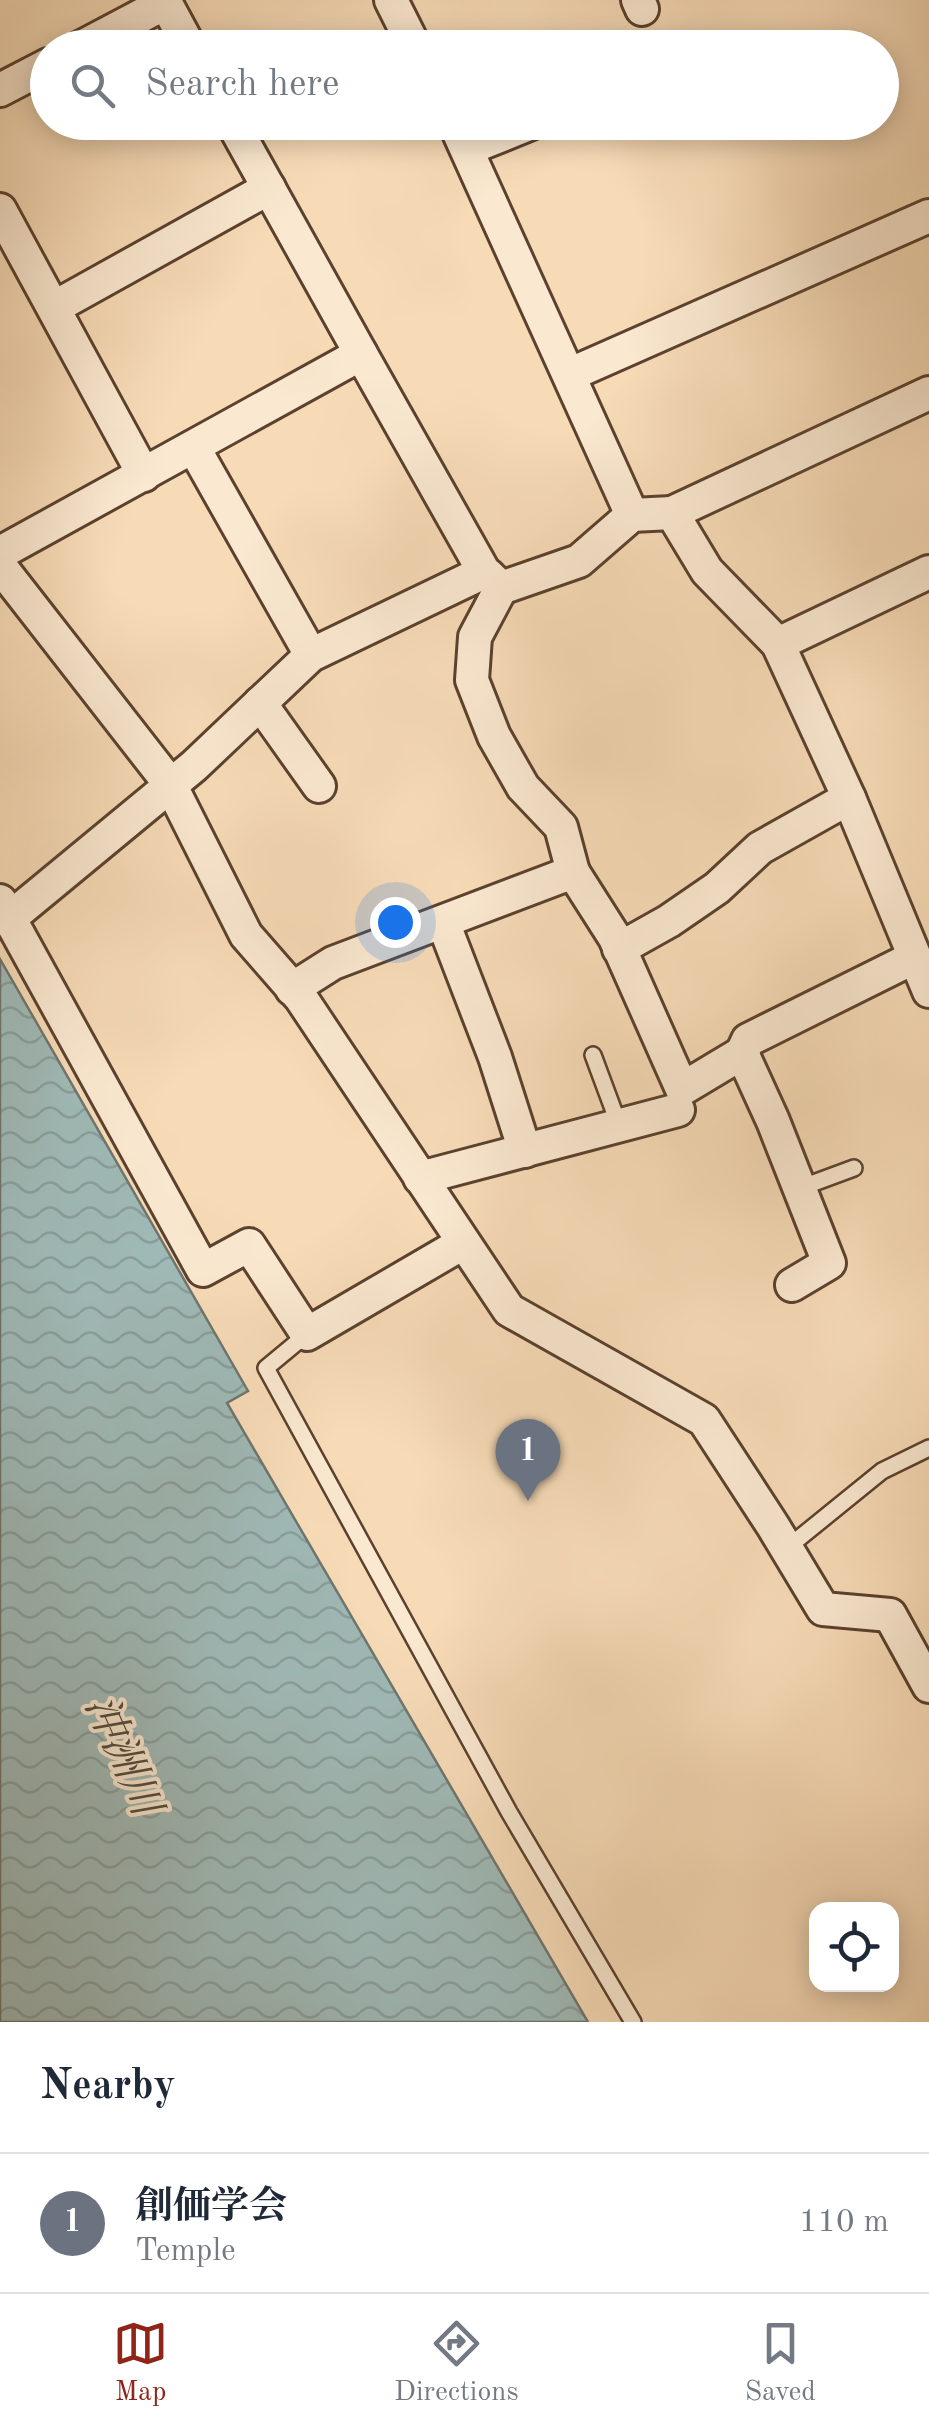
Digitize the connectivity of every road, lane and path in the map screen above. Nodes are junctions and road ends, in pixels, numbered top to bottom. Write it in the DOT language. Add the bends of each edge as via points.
graph roads {
  1 [pos="391,0"];
  2 [pos="164,1"];
  3 [pos="112,30"];
  4 [pos="180,30"];
  5 [pos="407,30"];
  6 [pos="30,74"];
  7 [pos="0,90"];
  8 [pos="242,140"];
  9 [pos="462,140"];
  10 [pos="269,188"];
  11 [pos="0,210"];
  12 [pos="929,216"];
  13 [pos="55,307"];
  14 [pos="361,354"];
  15 [pos="571,374"];
  16 [pos="929,393"];
  17 [pos="194,448"];
  18 [pos="144,474"];
  19 [pos="672,513"];
  20 [pos="632,515"];
  21 [pos="0,552"];
  22 [pos="0,566"];
  23 [pos="929,572"];
  24 [pos="493,580"];
  25 [pos="778,644"];
  26 [pos="311,655"];
  27 [pos="260,703"];
  28 [pos="170,784"];
  29 [pos="319,786"];
  30 [pos="849,798"];
  31 [pos="573,872"];
  32 [pos="5,910"];
  33 [pos="444,922"];
  34 [pos="619,949"];
  35 [pos="913,958"];
  36 [pos="292,989"];
  37 [pos="929,991"];
  38 [pos="742,1053"];
  39 [pos="593,1055"];
  40 [pos="678,1110"];
  41 [pos="619,1126"];
  42 [pos="524,1150"];
  43 [pos="854,1168"];
  44 [pos="420,1178"];
  45 [pos="800,1188"];
  46 [pos="463,1243"];
  47 [pos="792,1285"];
  48 [pos="307,1334"];
  49 [pos="929,1448"];
  50 [pos="786,1548"];
  51 [pos="929,1686"];
  52 [pos="633,2022"];
  1 -- 5 [label="street"];
  2 -- 3 [label="street"];
  2 -- 4 [label="street"];
  6 -- 7 [label="street"];
  8 -- 10 [label="street"];
  9 -- 15 [label="street"];
  10 -- 13 [label="street"];
  10 -- 14 [label="street"];
  11 -- 13 [label="street"];
  12 -- 15 [label="street"];
  13 -- 18 [label="street"];
  14 -- 17 [label="street"];
  14 -- 24 [label="street"];
  15 -- 20 [label="street"];
  16 -- 19 [label="street"];
  17 -- 18 [label="street"];
  17 -- 26 [label="street"];
  18 -- 21 [label="street"];
  19 -- 20 [label="street"];
  19 -- 25 [label="street" via="707,572"];
  20 -- 24 [label="street" via="579,560"];
  22 -- 28 [label="street"];
  23 -- 25 [label="street"];
  24 -- 26 [label="street"];
  24 -- 31 [label="street" via="472,680 523,787 560,828"];
  25 -- 30 [label="street"];
  26 -- 27 [label="street"];
  27 -- 28 [label="street"];
  27 -- 29 [label="street"];
  28 -- 32 [label="street"];
  28 -- 36 [label="street" via="246,935"];
  30 -- 34 [label="street" via="760,848 717,888"];
  30 -- 35 [label="street"];
  31 -- 33 [label="street"];
  31 -- 34 [label="street"];
  32 -- 48 [label="street" via="203,1270 249,1245"];
  33 -- 36 [label="street" via="333,963"];
  33 -- 42 [label="street"];
  34 -- 38 [label="street" via="682,1089"];
  35 -- 37 [label="street"];
  35 -- 38 [label="street" via="748,1040"];
  36 -- 44 [label="street"];
  38 -- 45 [label="street"];
  39 -- 41 [label="lane"];
  40 -- 41 [label="street"];
  41 -- 42 [label="street"];
  42 -- 44 [label="street"];
  43 -- 45 [label="lane"];
  44 -- 46 [label="street"];
  45 -- 47 [label="street" via="829,1262"];
  46 -- 48 [label="street"];
  46 -- 50 [label="street" via="509,1310 704,1420"];
  48 -- 52 [label="lane" via="266,1368 509,1812"];
  49 -- 50 [label="lane" via="882,1472"];
  50 -- 51 [label="street" via="823,1610 890,1615"];
}
